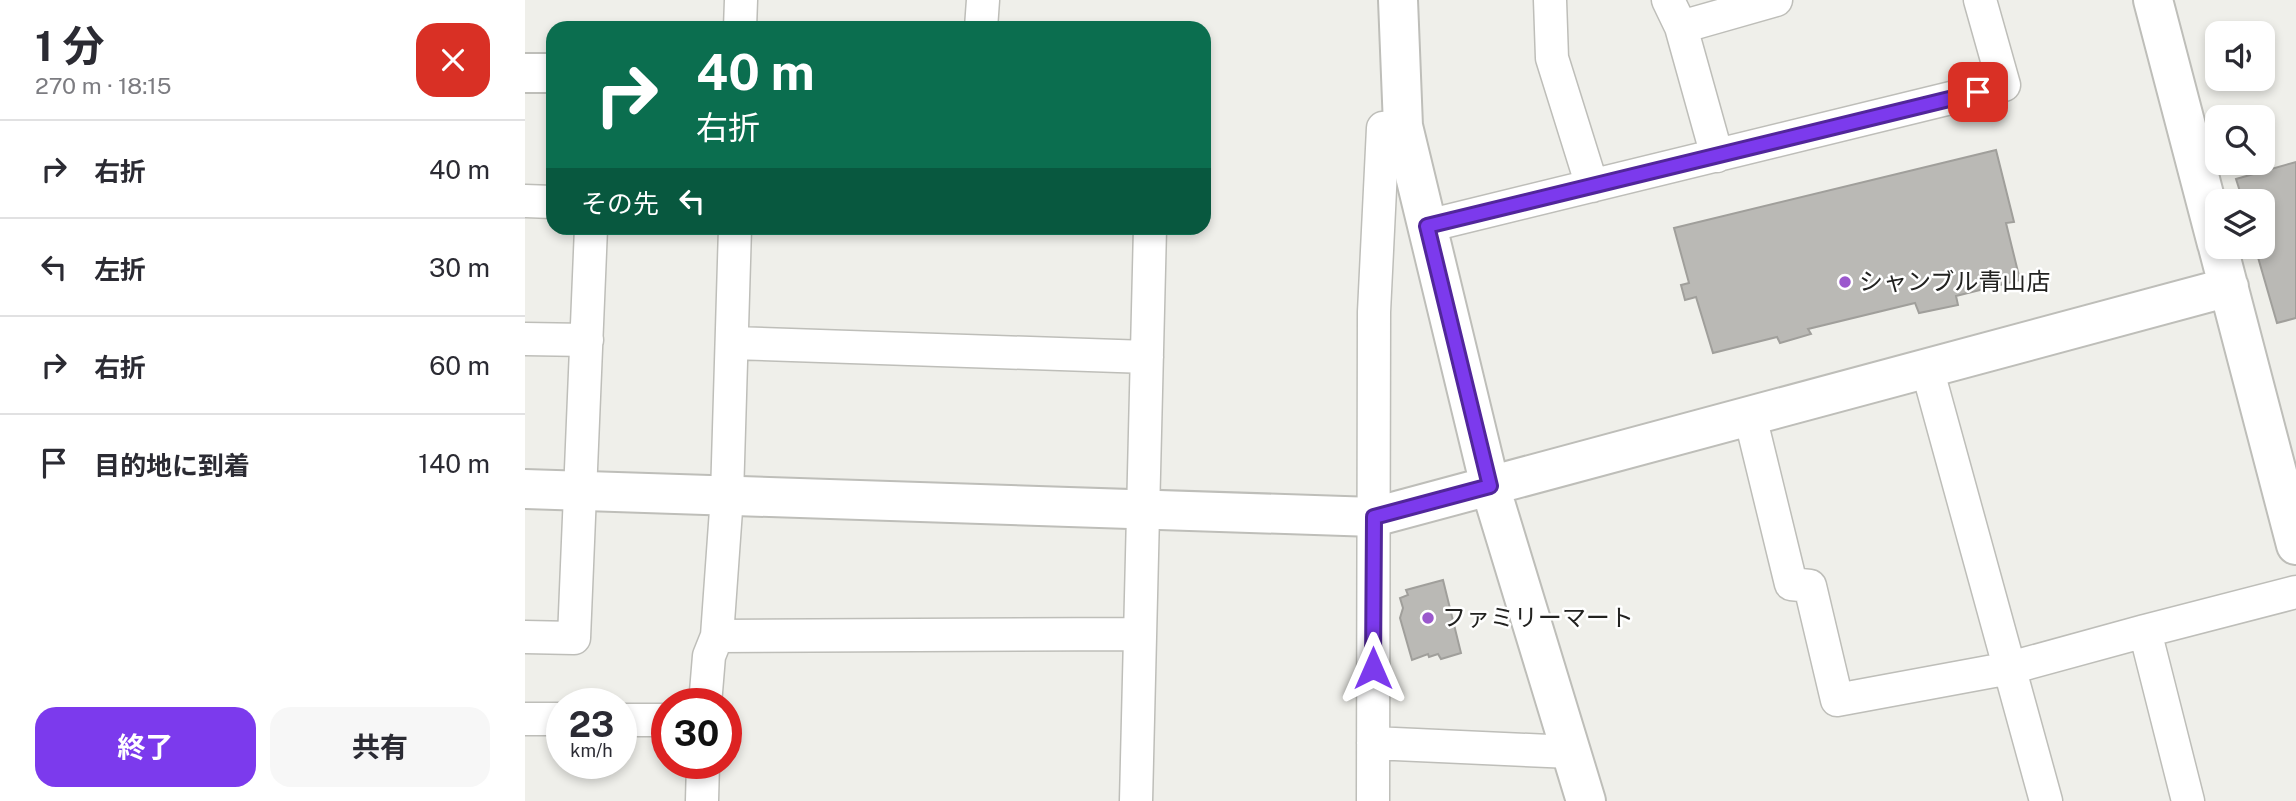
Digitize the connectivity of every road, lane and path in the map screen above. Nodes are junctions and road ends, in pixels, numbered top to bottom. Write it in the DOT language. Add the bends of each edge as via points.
graph roads {
  1 [pos="741,0"];
  2 [pos="982,0"];
  3 [pos="1398,0"];
  4 [pos="1550,0"];
  5 [pos="1776,0"];
  6 [pos="1980,0"];
  7 [pos="2153,0"];
  8 [pos="1675,13"];
  9 [pos="740,21"];
  10 [pos="981,21"];
  11 [pos="525,72"];
  12 [pos="546,74"];
  13 [pos="1403,126"];
  14 [pos="1717,156"];
  15 [pos="1592,186"];
  16 [pos="2205,196"];
  17 [pos="525,201"];
  18 [pos="546,202"];
  19 [pos="1427,226"];
  20 [pos="591,235"];
  21 [pos="734,235"];
  22 [pos="1150,235"];
  23 [pos="2222,259"];
  24 [pos="2229,287"];
  25 [pos="525,339"];
  26 [pos="587,340"];
  27 [pos="732,343"];
  28 [pos="1147,357"];
  29 [pos="1927,368"];
  30 [pos="1750,416"];
  31 [pos="1490,486"];
  32 [pos="525,489"];
  33 [pos="581,491"];
  34 [pos="727,496"];
  35 [pos="1143,510"];
  36 [pos="1374,517"];
  37 [pos="2296,545"];
  38 [pos="2296,592"];
  39 [pos="2145,631"];
  40 [pos="1140,634"];
  41 [pos="717,636"];
  42 [pos="525,637"];
  43 [pos="2010,668"];
  44 [pos="706,688"];
  45 [pos="525,719"];
  46 [pos="546,719"];
  47 [pos="1373,743"];
  48 [pos="1571,752"];
  49 [pos="703,779"];
  50 [pos="702,801"];
  51 [pos="1136,801"];
  52 [pos="1373,801"];
  53 [pos="1586,801"];
  54 [pos="2046,801"];
  55 [pos="2188,801"];
  1 -- 9 [label="street"];
  2 -- 10 [label="street"];
  3 -- 13 [label="street"];
  4 -- 15 [label="street" via="1552,58"];
  5 -- 8 [label="street"];
  6 -- 14 [label="street" via="2004,85"];
  7 -- 16 [label="street"];
  8 -- 14 [label="street"];
  11 -- 12 [label="street"];
  13 -- 19 [label="street"];
  13 -- 36 [label="street" via="1383,128 1374,312"];
  14 -- 15 [label="street"];
  15 -- 19 [label="street"];
  17 -- 18 [label="street"];
  19 -- 31 [label="street"];
  20 -- 26 [label="street"];
  21 -- 27 [label="street"];
  22 -- 28 [label="street"];
  23 -- 24 [label="street"];
  24 -- 29 [label="street"];
  24 -- 37 [label="street"];
  25 -- 26 [label="street"];
  26 -- 33 [label="street"];
  27 -- 28 [label="street"];
  27 -- 34 [label="street"];
  28 -- 35 [label="street"];
  29 -- 30 [label="street"];
  29 -- 43 [label="street"];
  30 -- 31 [label="street"];
  30 -- 43 [label="street" via="1791,584 1810,586 1837,700"];
  31 -- 36 [label="street"];
  31 -- 48 [label="street"];
  32 -- 33 [label="street"];
  33 -- 34 [label="street"];
  33 -- 42 [label="street" via="574,638"];
  34 -- 35 [label="street"];
  34 -- 41 [label="street"];
  35 -- 36 [label="street"];
  35 -- 40 [label="street"];
  36 -- 47 [label="street"];
  38 -- 39 [label="street"];
  39 -- 43 [label="street"];
  39 -- 55 [label="street"];
  40 -- 41 [label="street"];
  40 -- 51 [label="street"];
  41 -- 44 [label="street" via="709,656"];
  43 -- 54 [label="street"];
  45 -- 46 [label="street"];
  47 -- 48 [label="street"];
  47 -- 52 [label="street"];
  48 -- 53 [label="street"];
  49 -- 50 [label="street"];
}
